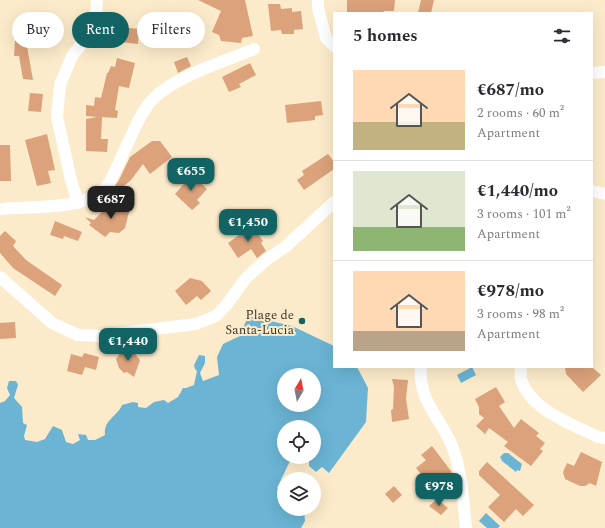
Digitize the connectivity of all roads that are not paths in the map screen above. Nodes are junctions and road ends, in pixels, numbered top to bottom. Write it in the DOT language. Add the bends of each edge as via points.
graph roads {
  1 [pos="97,0"];
  2 [pos="318,0"];
  3 [pos="333,45"];
  4 [pos="254,49"];
  5 [pos="605,72"];
  6 [pos="593,73"];
  7 [pos="593,192"];
  8 [pos="605,194"];
  9 [pos="78,203"];
  10 [pos="333,203"];
  11 [pos="0,209"];
  12 [pos="0,277"];
  13 [pos="421,368"];
  14 [pos="521,368"];
  15 [pos="605,438"];
  16 [pos="466,528"];
  1 -- 9 [label="street" via="93,30 72,56 60,85 56,118"];
  2 -- 3 [label="street" via="326,38"];
  4 -- 9 [label="street" via="184,78 154,98 141,116 106,187 94,197"];
  5 -- 6 [label="street"];
  7 -- 8 [label="street"];
  9 -- 11 [label="street"];
  10 -- 12 [label="street" via="285,247 246,278 216,316 196,324 98,336 78,335 52,323"];
  13 -- 16 [label="street" via="423,395 452,445 457,461"];
  14 -- 15 [label="street" via="520,379 529,395 552,415"];
}
